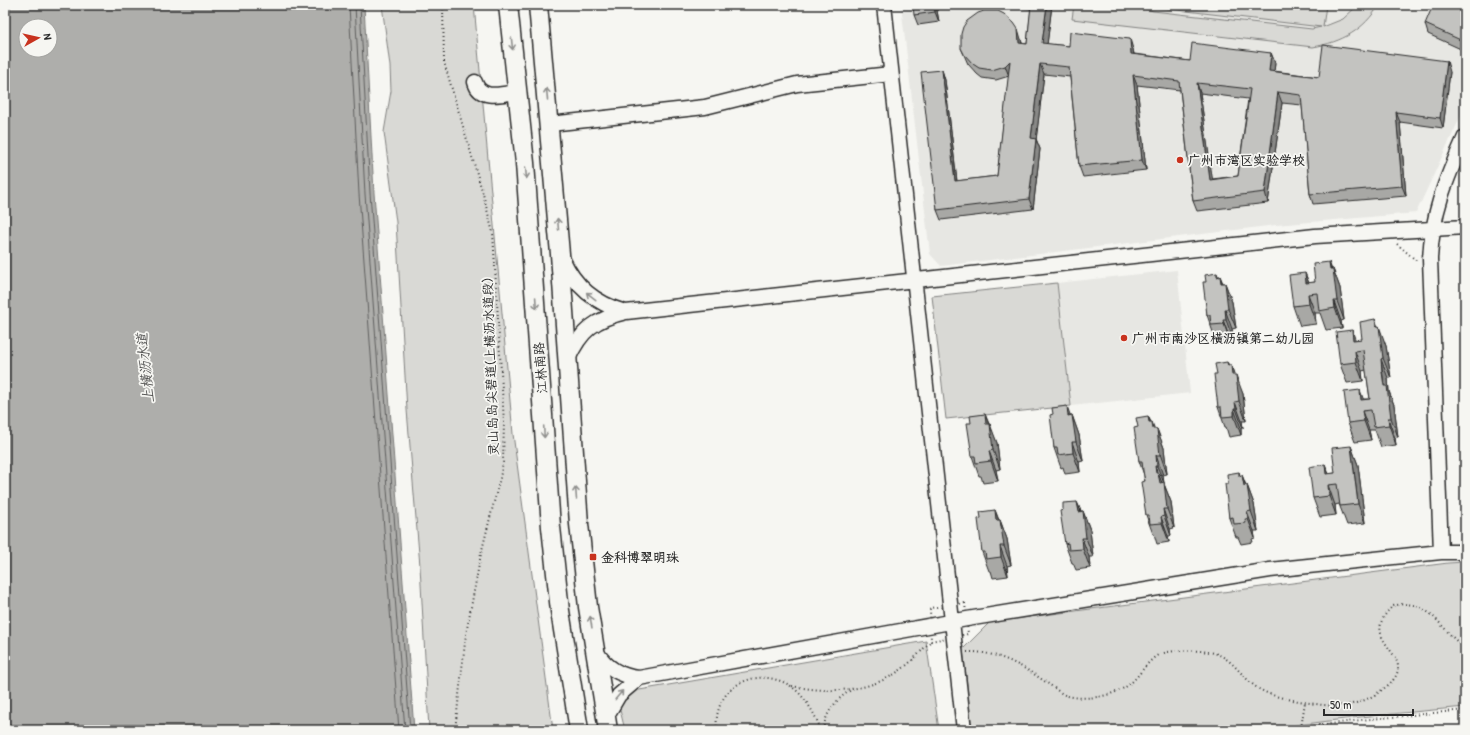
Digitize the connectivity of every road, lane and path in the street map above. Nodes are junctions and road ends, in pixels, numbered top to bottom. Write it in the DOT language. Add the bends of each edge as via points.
graph roads {
  1 [pos="443,5"];
  2 [pos="508,5"];
  3 [pos="538,5"];
  4 [pos="884,5"];
  5 [pos="891,74"];
  6 [pos="475,82"];
  7 [pos="517,92"];
  8 [pos="550,124"];
  9 [pos="1465,137"];
  10 [pos="1465,227"];
  11 [pos="1432,228"];
  12 [pos="1394,241"];
  13 [pos="560,254"];
  14 [pos="1419,264"];
  15 [pos="914,281"];
  16 [pos="626,312"];
  17 [pos="568,359"];
  18 [pos="1440,552"];
  19 [pos="1465,552"];
  20 [pos="952,621"];
  21 [pos="931,641"];
  22 [pos="1465,648"];
  23 [pos="596,651"];
  24 [pos="960,652"];
  25 [pos="639,678"];
  26 [pos="791,686"];
  27 [pos="854,688"];
  28 [pos="1305,702"];
  29 [pos="1465,710"];
  30 [pos="607,724"];
  31 [pos="1301,728"];
  32 [pos="455,730"];
  33 [pos="579,730"];
  34 [pos="717,730"];
  35 [pos="822,730"];
  36 [pos="964,730"];
  37 [pos="1286,730"];
  1 -- 32 [label="path, 灵山岛岛尖碧道(上横沥水道段)" via="444,62 493,233 504,424 503,462 481,554 466,634"];
  2 -- 7 [label="main road, 江林南路, one-way"];
  8 -- 3 [label="main road, one-way"];
  4 -- 5 [label="street"];
  5 -- 8 [label="street" via="797,84 705,107"];
  5 -- 15 [label="street"];
  6 -- 7 [label="street" via="476,88 487,95"];
  7 -- 33 [label="main road, 江林南路, one-way" via="533,264 551,527 560,611"];
  13 -- 8 [label="main road, one-way"];
  9 -- 11 [label="street" via="1441,192"];
  10 -- 11 [label="street"];
  11 -- 15 [label="street" via="1315,236"];
  11 -- 18 [label="street" via="1430,275"];
  12 -- 14 [label="path"];
  16 -- 13 [label="street, one-way" via="608,307 592,298 571,276"];
  13 -- 17 [label="main road"];
  15 -- 16 [label="street"];
  15 -- 20 [label="street"];
  16 -- 17 [label="street" via="610,316 590,327 574,344"];
  23 -- 17 [label="main road, one-way" via="579,524"];
  18 -- 19 [label="street"];
  18 -- 20 [label="street" via="1270,570"];
  20 -- 25 [label="street"];
  20 -- 36 [label="street"];
  21 -- 27 [label="path" via="899,671"];
  22 -- 28 [label="path" via="1429,612 1410,604 1393,606 1381,620 1380,628 1380,635 1393,652 1398,664 1396,675 1388,685 1362,701 1343,706 1328,707"];
  23 -- 25 [label="street" via="609,668 623,675"];
  23 -- 30 [label="main road"];
  24 -- 28 [label="path" via="999,656 1026,669 1067,696 1091,697 1102,696 1126,687 1158,655 1189,650 1212,652 1234,665 1259,689 1281,698"];
  30 -- 25 [label="street, one-way" via="619,695"];
  26 -- 27 [label="path" via="822,691"];
  26 -- 34 [label="path" via="770,678 757,678 733,686 723,698 718,710"];
  26 -- 35 [label="path" via="813,712"];
  27 -- 35 [label="path" via="835,703"];
  28 -- 31 [label="path"];
  29 -- 31 [label="path"];
  31 -- 37 [label="path"];
}
